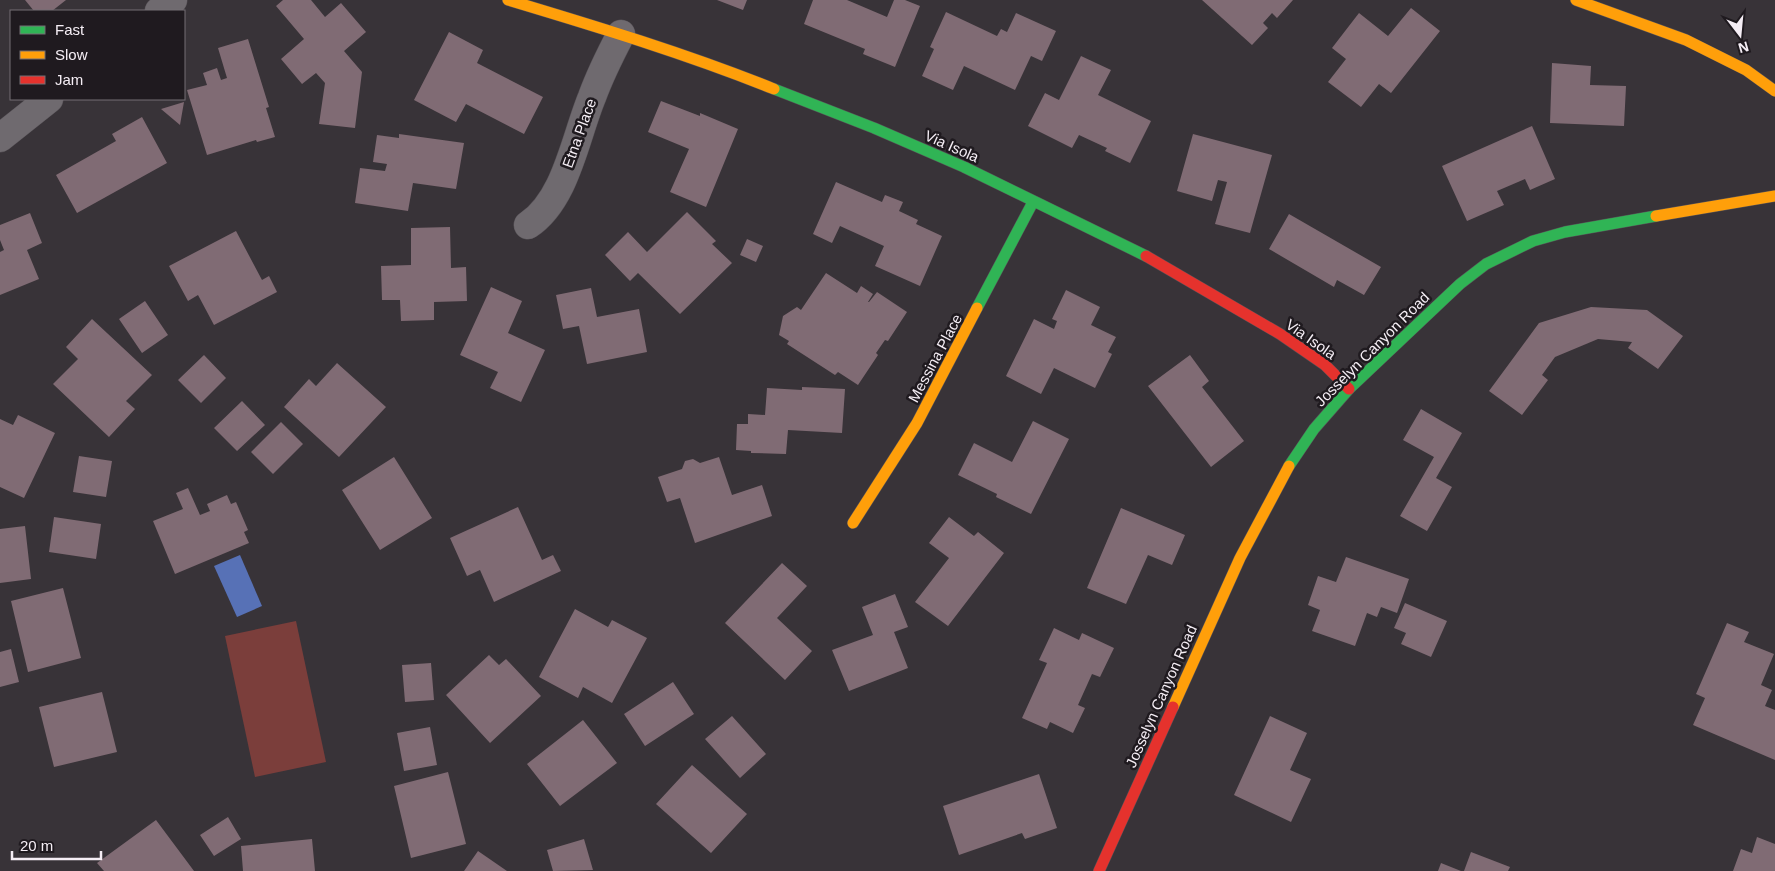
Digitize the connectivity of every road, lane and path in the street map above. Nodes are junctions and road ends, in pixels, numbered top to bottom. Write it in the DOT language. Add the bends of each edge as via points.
graph roads {
  1 [pos="173,0"];
  2 [pos="508,0"];
  3 [pos="1576,0"];
  4 [pos="160,10"];
  5 [pos="621,34"];
  6 [pos="1775,91"];
  7 [pos="49,100"];
  8 [pos="0,138"];
  9 [pos="1775,196"];
  10 [pos="1033,202"];
  11 [pos="528,225"];
  12 [pos="1349,389"];
  13 [pos="854,523"];
  14 [pos="1098,871"];
  1 -- 4 [label="street"];
  2 -- 5 [label="street, Via Isola"];
  3 -- 6 [label="street" via="1686,40 1746,70"];
  5 -- 10 [label="street, Via Isola" via="712,64 874,128 964,167"];
  5 -- 11 [label="street, Etna Place" via="591,98 552,201"];
  7 -- 8 [label="street"];
  9 -- 12 [label="street, Josselyn Canyon Road" via="1565,232 1508,252 1460,284"];
  10 -- 12 [label="street, Via Isola" via="1138,252 1280,334 1325,365"];
  10 -- 13 [label="street, Messina Place" via="917,423"];
  12 -- 14 [label="street, Josselyn Canyon Road" via="1314,429 1288,468 1240,558"];
}
